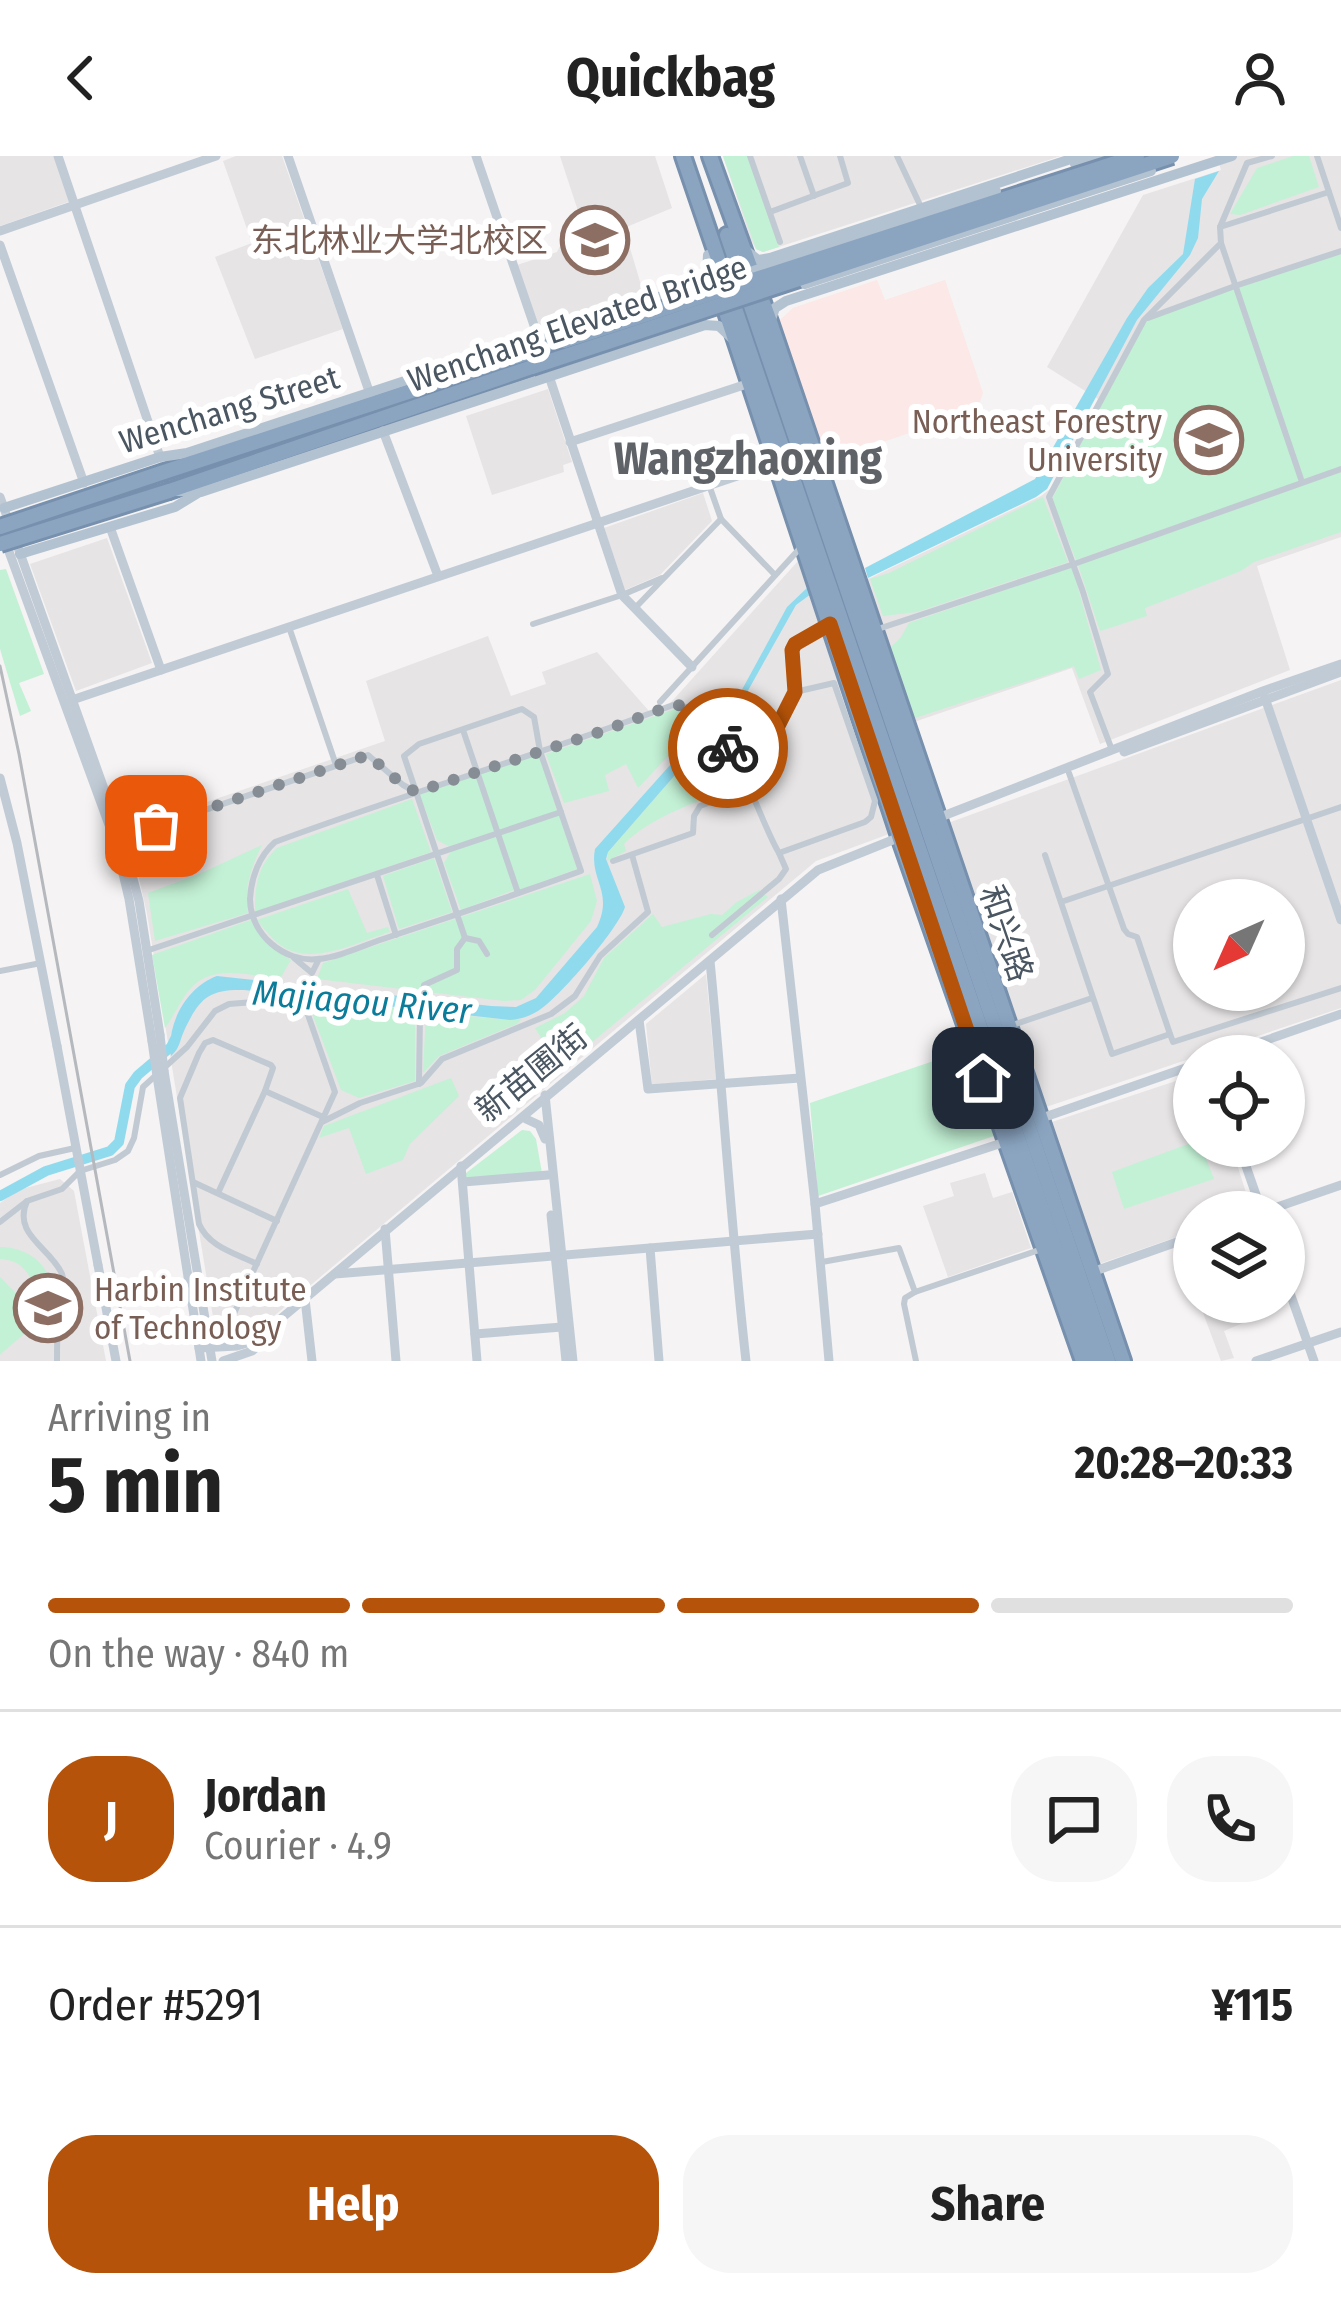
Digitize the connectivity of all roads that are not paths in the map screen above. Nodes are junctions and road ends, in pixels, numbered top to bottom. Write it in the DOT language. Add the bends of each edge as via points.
graph roads {
  1 [pos="58,156"];
  2 [pos="216,156"];
  3 [pos="288,156"];
  4 [pos="476,156"];
  5 [pos="678,156"];
  6 [pos="700,156"];
  7 [pos="710,156"];
  8 [pos="750,156"];
  9 [pos="800,156"];
  10 [pos="840,156"];
  11 [pos="897,156"];
  12 [pos="1080,156"];
  13 [pos="1100,156"];
  14 [pos="1137,156"];
  15 [pos="1162,156"];
  16 [pos="1172,156"];
  17 [pos="1232,156"];
  18 [pos="1272,156"];
  19 [pos="1317,156"];
  20 [pos="1049,166"];
  21 [pos="1329,191"];
  22 [pos="814,196"];
  23 [pos="76,204"];
  24 [pos="921,207"];
  25 [pos="770,212"];
  26 [pos="1220,227"];
  27 [pos="1341,228"];
  28 [pos="0,232"];
  29 [pos="1004,232"];
  30 [pos="780,242"];
  31 [pos="1221,243"];
  32 [pos="0,244"];
  33 [pos="742,248"];
  34 [pos="790,251"];
  35 [pos="1341,251"];
  36 [pos="708,255"];
  37 [pos="1235,286"];
  38 [pos="671,294"];
  39 [pos="808,294"];
  40 [pos="1144,320"];
  41 [pos="770,322"];
  42 [pos="631,326"];
  43 [pos="685,331"];
  44 [pos="538,337"];
  45 [pos="736,343"];
  46 [pos="770,362"];
  47 [pos="437,371"];
  48 [pos="484,375"];
  49 [pos="549,376"];
  50 [pos="750,383"];
  51 [pos="370,394"];
  52 [pos="449,408"];
  53 [pos="383,430"];
  54 [pos="794,430"];
  55 [pos="571,442"];
  56 [pos="812,450"];
  57 [pos="776,463"];
  58 [pos="162,464"];
  59 [pos="1341,469"];
  60 [pos="1302,482"];
  61 [pos="84,483"];
  62 [pos="709,485"];
  63 [pos="64,489"];
  64 [pos="169,490"];
  65 [pos="201,492"];
  66 [pos="1,504"];
  67 [pos="721,519"];
  68 [pos="598,523"];
  69 [pos="0,527"];
  70 [pos="110,527"];
  71 [pos="80,536"];
  72 [pos="0,544"];
  73 [pos="803,545"];
  74 [pos="15,556"];
  75 [pos="830,563"];
  76 [pos="1074,564"];
  77 [pos="775,575"];
  78 [pos="438,576"];
  79 [pos="662,578"];
  80 [pos="622,596"];
  81 [pos="842,598"];
  82 [pos="634,609"];
  83 [pos="532,624"];
  84 [pos="830,624"];
  85 [pos="290,627"];
  86 [pos="874,630"];
  87 [pos="884,658"];
  88 [pos="692,667"];
  89 [pos="1341,668"];
  90 [pos="161,670"];
  91 [pos="795,692"];
  92 [pos="1265,698"];
  93 [pos="72,700"];
  94 [pos="660,702"];
  95 [pos="888,708"];
  96 [pos="463,730"];
  97 [pos="1112,750"];
  98 [pos="540,751"];
  99 [pos="336,765"];
  100 [pos="477,772"];
  101 [pos="1070,773"];
  102 [pos="0,778"];
  103 [pos="750,788"];
  104 [pos="416,792"];
  105 [pos="1341,807"];
  106 [pos="561,812"];
  107 [pos="1306,819"];
  108 [pos="939,820"];
  109 [pos="498,833"];
  110 [pos="122,838"];
  111 [pos="901,839"];
  112 [pos="936,852"];
  113 [pos="779,853"];
  114 [pos="437,854"];
  115 [pos="632,855"];
  116 [pos="1045,855"];
  117 [pos="613,861"];
  118 [pos="376,874"];
  119 [pos="1109,886"];
  120 [pos="518,893"];
  121 [pos="782,902"];
  122 [pos="1061,902"];
  123 [pos="458,915"];
  124 [pos="252,917"];
  125 [pos="1341,920"];
  126 [pos="396,934"];
  127 [pos="712,935"];
  128 [pos="466,938"];
  129 [pos="146,952"];
  130 [pos="487,954"];
  131 [pos="290,956"];
  132 [pos="319,959"];
  133 [pos="41,963"];
  134 [pos="710,963"];
  135 [pos="0,971"];
  136 [pos="1341,988"];
  137 [pos="1093,998"];
  138 [pos="988,1001"];
  139 [pos="1341,1014"];
  140 [pos="639,1022"];
  141 [pos="1010,1026"];
  142 [pos="1170,1034"];
  143 [pos="1281,1035"];
  144 [pos="156,1038"];
  145 [pos="972,1046"];
  146 [pos="1017,1047"];
  147 [pos="1173,1073"];
  148 [pos="800,1078"];
  149 [pos="722,1083"];
  150 [pos="419,1084"];
  151 [pos="265,1091"];
  152 [pos="546,1098"];
  153 [pos="1010,1111"];
  154 [pos="1042,1118"];
  155 [pos="526,1119"];
  156 [pos="322,1120"];
  157 [pos="1005,1142"];
  158 [pos="75,1148"];
  159 [pos="1052,1149"];
  160 [pos="462,1173"];
  161 [pos="0,1175"];
  162 [pos="548,1175"];
  163 [pos="192,1181"];
  164 [pos="1341,1185"];
  165 [pos="218,1193"];
  166 [pos="1305,1197"];
  167 [pos="27,1201"];
  168 [pos="815,1204"];
  169 [pos="1058,1212"];
  170 [pos="277,1221"];
  171 [pos="0,1222"];
  172 [pos="386,1233"];
  173 [pos="818,1234"];
  174 [pos="733,1241"];
  175 [pos="1173,1243"];
  176 [pos="650,1248"];
  177 [pos="1042,1248"];
  178 [pos="558,1256"];
  179 [pos="470,1263"];
  180 [pos="820,1263"];
  181 [pos="257,1264"];
  182 [pos="387,1270"];
  183 [pos="1095,1271"];
  184 [pos="339,1274"];
  185 [pos="914,1292"];
  186 [pos="306,1302"];
  187 [pos="1300,1323"];
  188 [pos="562,1327"];
  189 [pos="1341,1332"];
  190 [pos="475,1334"];
  191 [pos="1307,1343"];
  192 [pos="205,1347"];
  193 [pos="57,1361"];
  194 [pos="116,1361"];
  195 [pos="201,1361"];
  196 [pos="212,1361"];
  197 [pos="224,1361"];
  198 [pos="312,1361"];
  199 [pos="396,1361"];
  200 [pos="477,1361"];
  201 [pos="569,1361"];
  202 [pos="659,1361"];
  203 [pos="746,1361"];
  204 [pos="829,1361"];
  205 [pos="916,1361"];
  206 [pos="1083,1361"];
  207 [pos="1094,1361"];
  208 [pos="1108,1361"];
  209 [pos="1123,1361"];
  210 [pos="1256,1361"];
  211 [pos="1313,1361"];
  1 -- 23 [label="street"];
  2 -- 23 [label="street"];
  3 -- 51 [label="street"];
  4 -- 44 [label="street"];
  5 -- 36 [label="highway"];
  5 -- 75 [label="highway"];
  6 -- 46 [label="highway"];
  7 -- 33 [label="highway"];
  8 -- 25 [label="street"];
  9 -- 22 [label="street"];
  10 -- 22 [label="street" via="848,183"];
  11 -- 24 [label="street"];
  12 -- 20 [label="main road"];
  13 -- 20 [label="main road"];
  14 -- 42 [label="highway, Wenchang Elevated Bridge, bridge"];
  15 -- 42 [label="main road, bridge" via="1151,171 772,295"];
  16 -- 42 [label="highway, Wenchang Elevated Bridge, bridge"];
  17 -- 29 [label="main road"];
  18 -- 26 [label="street" via="1247,163"];
  19 -- 21 [label="street"];
  20 -- 24 [label="main road"];
  21 -- 26 [label="street"];
  21 -- 27 [label="street"];
  22 -- 25 [label="street"];
  23 -- 28 [label="street"];
  23 -- 58 [label="street"];
  24 -- 34 [label="main road"];
  25 -- 30 [label="street"];
  26 -- 31 [label="street"];
  29 -- 39 [label="main road"];
  29 -- 42 [label="main road, bridge" via="1018,207 996,191 762,268"];
  31 -- 37 [label="street"];
  31 -- 40 [label="street"];
  32 -- 61 [label="street"];
  33 -- 34 [label="main road" via="758,260"];
  33 -- 41 [label="highway"];
  33 -- 46 [label="highway"];
  34 -- 39 [label="main road" via="781,277"];
  35 -- 37 [label="street"];
  36 -- 38 [label="main road" via="705,280"];
  36 -- 45 [label="highway"];
  37 -- 40 [label="street"];
  37 -- 60 [label="street"];
  38 -- 43 [label="main road" via="693,308"];
  38 -- 44 [label="main road, Wenchang Street"];
  39 -- 41 [label="main road" via="780,304"];
  40 -- 76 [label="street" via="1049,497"];
  41 -- 56 [label="highway"];
  42 -- 48 [label="highway, Wenchang Elevated Bridge, bridge" via="564,341"];
  42 -- 48 [label="highway, Wenchang Elevated Bridge, bridge" via="532,367"];
  43 -- 45 [label="main road" via="715,324"];
  43 -- 49 [label="main road"];
  44 -- 47 [label="main road, Wenchang Street"];
  45 -- 50 [label="highway"];
  46 -- 54 [label="highway"];
  47 -- 48 [label="main road"];
  47 -- 51 [label="main road, Wenchang Street"];
  48 -- 52 [label="main road"];
  48 -- 58 [label="highway, Wenchang Elevated Bridge"];
  48 -- 64 [label="highway, Wenchang Elevated Bridge"];
  49 -- 52 [label="main road"];
  49 -- 55 [label="street"];
  50 -- 55 [label="street"];
  50 -- 57 [label="highway"];
  51 -- 58 [label="main road, Wenchang Street"];
  52 -- 53 [label="main road"];
  53 -- 65 [label="main road"];
  53 -- 78 [label="street"];
  54 -- 56 [label="highway"];
  54 -- 75 [label="highway"];
  55 -- 68 [label="street"];
  56 -- 75 [label="highway"];
  57 -- 62 [label="street"];
  57 -- 73 [label="highway"];
  58 -- 61 [label="main road, Wenchang Street"];
  58 -- 69 [label="highway, Wenchang Elevated Bridge, bridge"];
  59 -- 60 [label="street"];
  60 -- 76 [label="street"];
  61 -- 63 [label="main road, Wenchang Street"];
  62 -- 67 [label="street"];
  62 -- 68 [label="street"];
  63 -- 66 [label="main road, Wenchang Street"];
  63 -- 71 [label="main road" via="56,497 68,532"];
  64 -- 65 [label="main road"];
  64 -- 72 [label="highway, Wenchang Elevated Bridge, bridge"];
  65 -- 70 [label="main road"];
  66 -- 74 [label="street"];
  67 -- 77 [label="street"];
  67 -- 79 [label="street"];
  68 -- 78 [label="street"];
  68 -- 80 [label="street"];
  69 -- 74 [label="street"];
  70 -- 71 [label="main road"];
  70 -- 90 [label="street"];
  71 -- 74 [label="main road"];
  73 -- 75 [label="highway"];
  73 -- 77 [label="street"];
  74 -- 93 [label="street"];
  74 -- 144 [label="street" via="116,844"];
  75 -- 81 [label="highway"];
  75 -- 81 [label="highway"];
  76 -- 86 [label="street"];
  76 -- 97 [label="street" via="1108,674 1090,692"];
  77 -- 88 [label="street"];
  78 -- 85 [label="street"];
  79 -- 80 [label="street"];
  79 -- 82 [label="street"];
  80 -- 82 [label="street"];
  80 -- 83 [label="street"];
  81 -- 84 [label="highway"];
  81 -- 86 [label="highway, 和兴路"];
  81 -- 95 [label="highway, 和兴路"];
  81 -- 153 [label="highway, 和兴路" via="914,841"];
  82 -- 88 [label="street"];
  84 -- 91 [label="street" via="795,644"];
  84 -- 111 [label="highway"];
  85 -- 90 [label="street"];
  85 -- 99 [label="street"];
  86 -- 87 [label="highway, 和兴路"];
  87 -- 95 [label="highway"];
  87 -- 108 [label="highway, 和兴路"];
  88 -- 94 [label="street"];
  89 -- 92 [label="street"];
  89 -- 97 [label="street"];
  90 -- 93 [label="street"];
  91 -- 103 [label="street"];
  91 -- 113 [label="street" via="834,683 875,809 865,822"];
  92 -- 101 [label="street"];
  92 -- 107 [label="street"];
  93 -- 110 [label="street"];
  95 -- 112 [label="highway, 和兴路"];
  96 -- 98 [label="street" via="522,709 534,717"];
  96 -- 100 [label="street"];
  96 -- 104 [label="street" via="407,752"];
  97 -- 108 [label="street"];
  98 -- 100 [label="street"];
  98 -- 103 [label="street" via="686,705 709,722"];
  98 -- 106 [label="street"];
  99 -- 104 [label="street" via="368,755"];
  99 -- 110 [label="street"];
  100 -- 104 [label="street"];
  100 -- 109 [label="street"];
  101 -- 108 [label="street"];
  101 -- 119 [label="street"];
  102 -- 133 [label="street"];
  103 -- 113 [label="street"];
  103 -- 115 [label="street" via="700,806 693,833"];
  104 -- 114 [label="street"];
  104 -- 124 [label="street" via="275,842 254,877"];
  105 -- 107 [label="street"];
  106 -- 109 [label="street"];
  106 -- 120 [label="street" via="581,871"];
  107 -- 119 [label="street"];
  107 -- 125 [label="street"];
  108 -- 112 [label="highway"];
  108 -- 141 [label="highway, 和兴路"];
  109 -- 114 [label="street"];
  109 -- 120 [label="street"];
  110 -- 129 [label="street"];
  111 -- 121 [label="street, 新苗圃街" via="818,870"];
  111 -- 145 [label="highway"];
  112 -- 138 [label="highway, 和兴路"];
  113 -- 127 [label="street" via="786,869 779,879"];
  114 -- 118 [label="street"];
  114 -- 123 [label="street"];
  115 -- 117 [label="street"];
  115 -- 150 [label="street" via="648,912 600,956 575,996 442,1059"];
  116 -- 122 [label="street"];
  118 -- 124 [label="street"];
  118 -- 126 [label="street"];
  119 -- 122 [label="street"];
  119 -- 142 [label="street" via="1124,929 1137,937"];
  120 -- 123 [label="street"];
  121 -- 134 [label="street, 新苗圃街"];
  121 -- 148 [label="street"];
  122 -- 137 [label="street"];
  123 -- 126 [label="street"];
  123 -- 128 [label="street"];
  124 -- 129 [label="street"];
  124 -- 131 [label="street"];
  126 -- 132 [label="street"];
  128 -- 130 [label="street"];
  128 -- 150 [label="street" via="457,970 421,992"];
  129 -- 144 [label="street"];
  131 -- 132 [label="street"];
  131 -- 132 [label="street" via="312,973"];
  133 -- 135 [label="street"];
  133 -- 158 [label="street, bridge"];
  134 -- 140 [label="street, 新苗圃街"];
  134 -- 149 [label="street"];
  136 -- 142 [label="street" via="1173,1042"];
  137 -- 141 [label="street"];
  137 -- 142 [label="street" via="1112,1054"];
  138 -- 146 [label="highway"];
  138 -- 169 [label="highway, 和兴路"];
  139 -- 143 [label="street"];
  140 -- 149 [label="street" via="649,1089"];
  140 -- 152 [label="street, 新苗圃街"];
  141 -- 146 [label="highway, 和兴路"];
  144 -- 192 [label="street, bridge"];
  145 -- 153 [label="highway"];
  145 -- 157 [label="highway"];
  146 -- 154 [label="highway, 和兴路"];
  147 -- 154 [label="street"];
  148 -- 149 [label="street"];
  148 -- 168 [label="street"];
  149 -- 174 [label="street"];
  150 -- 156 [label="street"];
  151 -- 156 [label="street"];
  151 -- 163 [label="street" via="271,1064 205,1043 180,1098"];
  151 -- 165 [label="street"];
  152 -- 155 [label="street, 新苗圃街"];
  152 -- 160 [label="street, 新苗圃街"];
  152 -- 178 [label="street"];
  153 -- 207 [label="highway, 和兴路"];
  154 -- 159 [label="highway, 和兴路"];
  155 -- 160 [label="street, 新苗圃街"];
  155 -- 162 [label="street" via="542,1129"];
  156 -- 167 [label="street" via="337,1093 307,1012 225,1005 143,1087 128,1151"];
  156 -- 170 [label="street"];
  157 -- 168 [label="street"];
  157 -- 177 [label="highway"];
  158 -- 161 [label="street"];
  158 -- 194 [label="street, bridge"];
  159 -- 169 [label="highway"];
  159 -- 183 [label="highway, 和兴路"];
  160 -- 162 [label="street"];
  160 -- 172 [label="street, 新苗圃街"];
  160 -- 179 [label="street"];
  162 -- 178 [label="street"];
  163 -- 165 [label="street"];
  163 -- 181 [label="street" via="204,1236"];
  164 -- 166 [label="street"];
  165 -- 170 [label="street"];
  167 -- 171 [label="street"];
  167 -- 193 [label="street" via="27,1232 65,1287"];
  168 -- 173 [label="street"];
  169 -- 208 [label="highway, 和兴路"];
  170 -- 181 [label="street"];
  172 -- 182 [label="street"];
  172 -- 184 [label="street, 新苗圃街"];
  173 -- 174 [label="street"];
  173 -- 180 [label="street"];
  174 -- 176 [label="street"];
  174 -- 203 [label="street"];
  175 -- 183 [label="street"];
  176 -- 178 [label="street"];
  176 -- 202 [label="street"];
  177 -- 185 [label="street"];
  177 -- 206 [label="highway"];
  178 -- 179 [label="street"];
  178 -- 188 [label="street"];
  178 -- 201 [label="street"];
  179 -- 182 [label="street"];
  179 -- 190 [label="street"];
  180 -- 185 [label="street" via="898,1248"];
  180 -- 204 [label="street"];
  181 -- 192 [label="street" via="226,1331"];
  182 -- 184 [label="street"];
  182 -- 199 [label="street"];
  183 -- 209 [label="highway, 和兴路"];
  184 -- 186 [label="street, 新苗圃街"];
  185 -- 205 [label="street" via="904,1304"];
  186 -- 192 [label="street, 新苗圃街" via="254,1341"];
  186 -- 197 [label="street, 新苗圃街" via="252,1351"];
  186 -- 198 [label="street"];
  187 -- 191 [label="street"];
  188 -- 190 [label="street"];
  188 -- 201 [label="street"];
  189 -- 191 [label="street"];
  190 -- 200 [label="street"];
  191 -- 210 [label="street"];
  191 -- 211 [label="street"];
  192 -- 195 [label="street"];
  192 -- 196 [label="street"];
}
